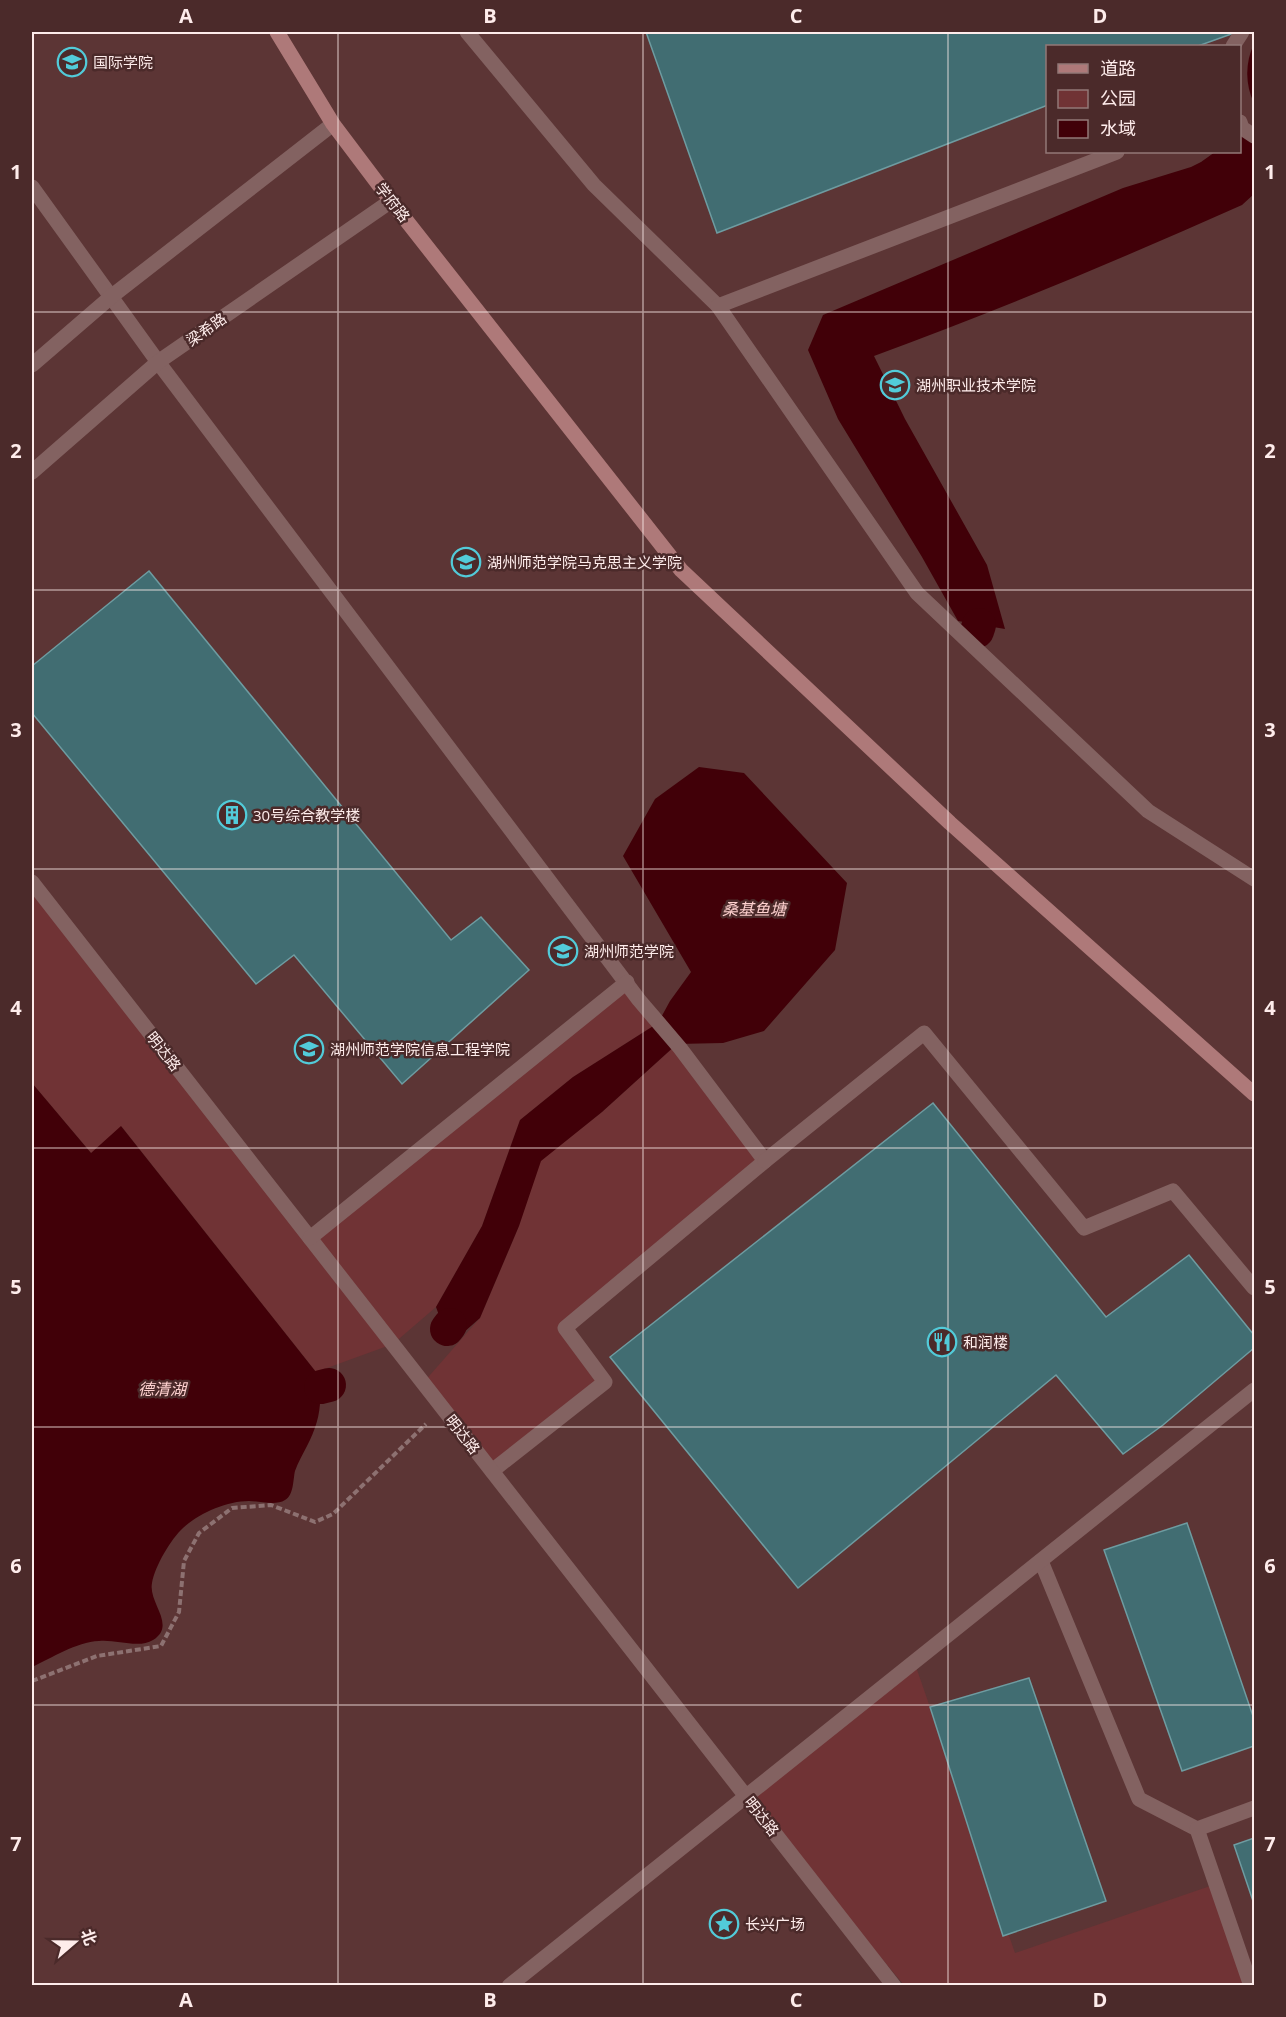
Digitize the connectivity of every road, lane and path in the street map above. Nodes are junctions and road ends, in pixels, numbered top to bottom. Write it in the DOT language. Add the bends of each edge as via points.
graph roads {
  1 [pos="277,32"];
  2 [pos="466,32"];
  3 [pos="1242,32"];
  4 [pos="1234,45"];
  5 [pos="333,124"];
  6 [pos="1114,153"];
  7 [pos="32,187"];
  8 [pos="391,201"];
  9 [pos="112,296"];
  10 [pos="718,306"];
  11 [pos="158,362"];
  12 [pos="32,365"];
  13 [pos="32,472"];
  14 [pos="1254,879"];
  15 [pos="32,882"];
  16 [pos="627,982"];
  17 [pos="1254,1094"];
  18 [pos="765,1161"];
  19 [pos="310,1238"];
  20 [pos="1254,1288"];
  21 [pos="1254,1390"];
  22 [pos="442,1408"];
  23 [pos="492,1471"];
  24 [pos="1041,1560"];
  25 [pos="32,1681"];
  26 [pos="746,1796"];
  27 [pos="1254,1808"];
  28 [pos="1197,1829"];
  29 [pos="509,1986"];
  30 [pos="894,1986"];
  31 [pos="1251,1986"];
  1 -- 5 [label="main road, 学府路"];
  2 -- 10 [label="street" via="594,185"];
  3 -- 4 [label="street"];
  5 -- 8 [label="main road, 学府路"];
  5 -- 9 [label="street"];
  6 -- 10 [label="street"];
  7 -- 9 [label="street"];
  8 -- 11 [label="street, 梁希路"];
  8 -- 17 [label="main road, 学府路" via="681,570 942,815"];
  9 -- 11 [label="street"];
  9 -- 12 [label="street"];
  10 -- 14 [label="street" via="917,593 1148,811"];
  11 -- 13 [label="street, 梁希路"];
  11 -- 16 [label="street"];
  15 -- 19 [label="street, 明达路"];
  16 -- 18 [label="street"];
  16 -- 19 [label="street"];
  18 -- 20 [label="street" via="924,1033 1084,1228 1173,1191"];
  18 -- 23 [label="street" via="565,1328 604,1382"];
  19 -- 22 [label="street, 明达路"];
  21 -- 24 [label="street"];
  22 -- 23 [label="street, 明达路"];
  22 -- 25 [label="path" via="333,1514 315,1522 271,1505 232,1508 200,1533 184,1561 179,1612 161,1646 97,1656"];
  23 -- 26 [label="street, 明达路"];
  24 -- 26 [label="street"];
  24 -- 28 [label="street" via="1139,1799"];
  26 -- 29 [label="street"];
  26 -- 30 [label="street, 明达路"];
  27 -- 28 [label="street"];
  28 -- 31 [label="street"];
}
